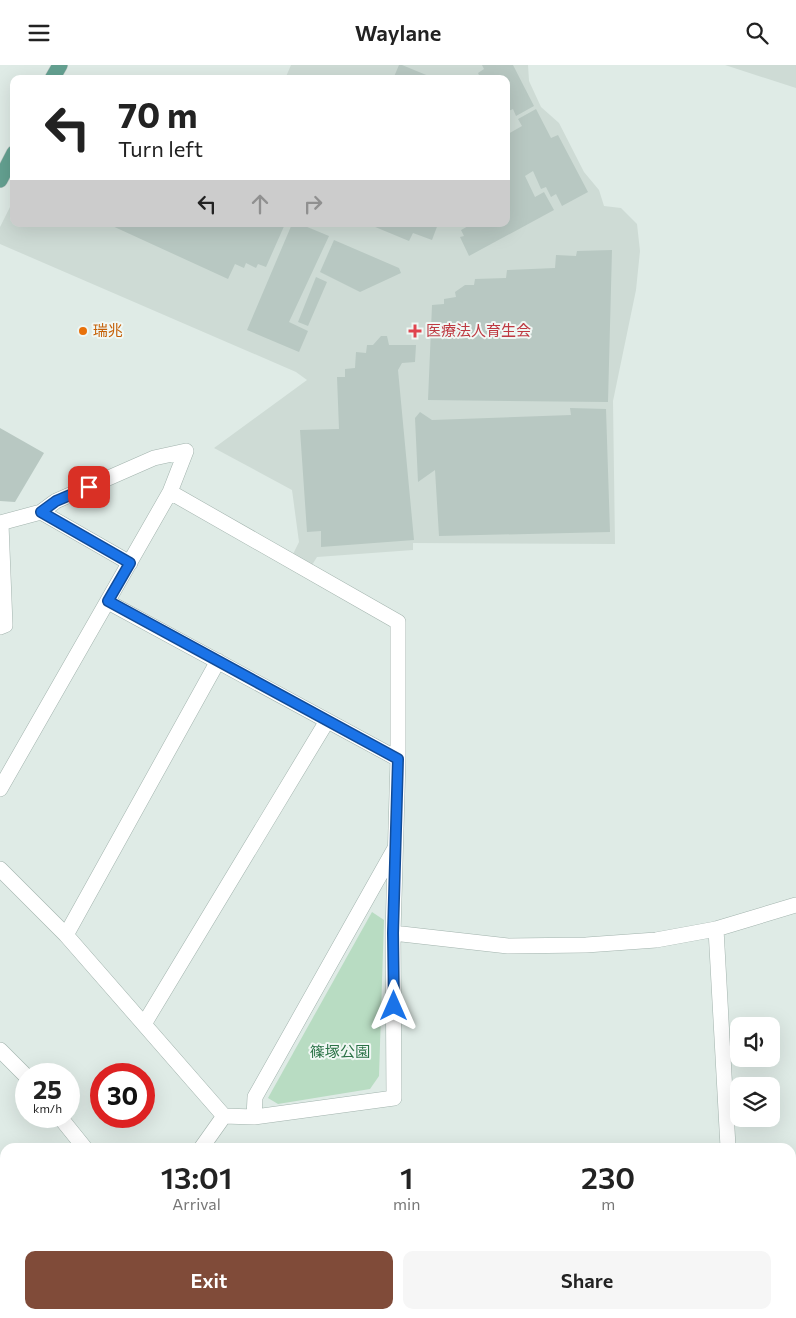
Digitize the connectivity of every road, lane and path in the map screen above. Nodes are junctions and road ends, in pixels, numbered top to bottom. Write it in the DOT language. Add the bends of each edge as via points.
graph roads {
  1 [pos="10,161"];
  2 [pos="0,180"];
  3 [pos="170,492"];
  4 [pos="41,512"];
  5 [pos="0,523"];
  6 [pos="130,563"];
  7 [pos="108,601"];
  8 [pos="0,627"];
  9 [pos="218,661"];
  10 [pos="327,721"];
  11 [pos="398,759"];
  12 [pos="0,789"];
  13 [pos="396,847"];
  14 [pos="0,869"];
  15 [pos="796,905"];
  16 [pos="716,929"];
  17 [pos="393,933"];
  18 [pos="66,935"];
  19 [pos="144,1024"];
  20 [pos="0,1050"];
  21 [pos="15,1065"];
  22 [pos="224,1116"];
  23 [pos="254,1117"];
  24 [pos="69,1128"];
  25 [pos="81,1143"];
  26 [pos="205,1143"];
  27 [pos="728,1143"];
  1 -- 2 [label="main road"];
  3 -- 4 [label="street" via="186,451 154,458 56,501"];
  3 -- 6 [label="street"];
  3 -- 11 [label="street" via="398,622"];
  4 -- 5 [label="street"];
  4 -- 6 [label="street"];
  5 -- 8 [label="street" via="5,625"];
  6 -- 7 [label="street"];
  7 -- 9 [label="street"];
  7 -- 12 [label="street"];
  9 -- 10 [label="street"];
  9 -- 18 [label="street"];
  10 -- 11 [label="street"];
  10 -- 19 [label="street"];
  11 -- 13 [label="street"];
  13 -- 17 [label="street"];
  13 -- 23 [label="street" via="255,1097"];
  14 -- 18 [label="street"];
  15 -- 16 [label="street"];
  16 -- 17 [label="street" via="656,940 508,946"];
  16 -- 27 [label="street"];
  17 -- 23 [label="street" via="394,1098"];
  18 -- 19 [label="street"];
  19 -- 22 [label="street"];
  20 -- 21 [label="street"];
  22 -- 23 [label="street"];
  22 -- 26 [label="street"];
  24 -- 25 [label="street"];
}
